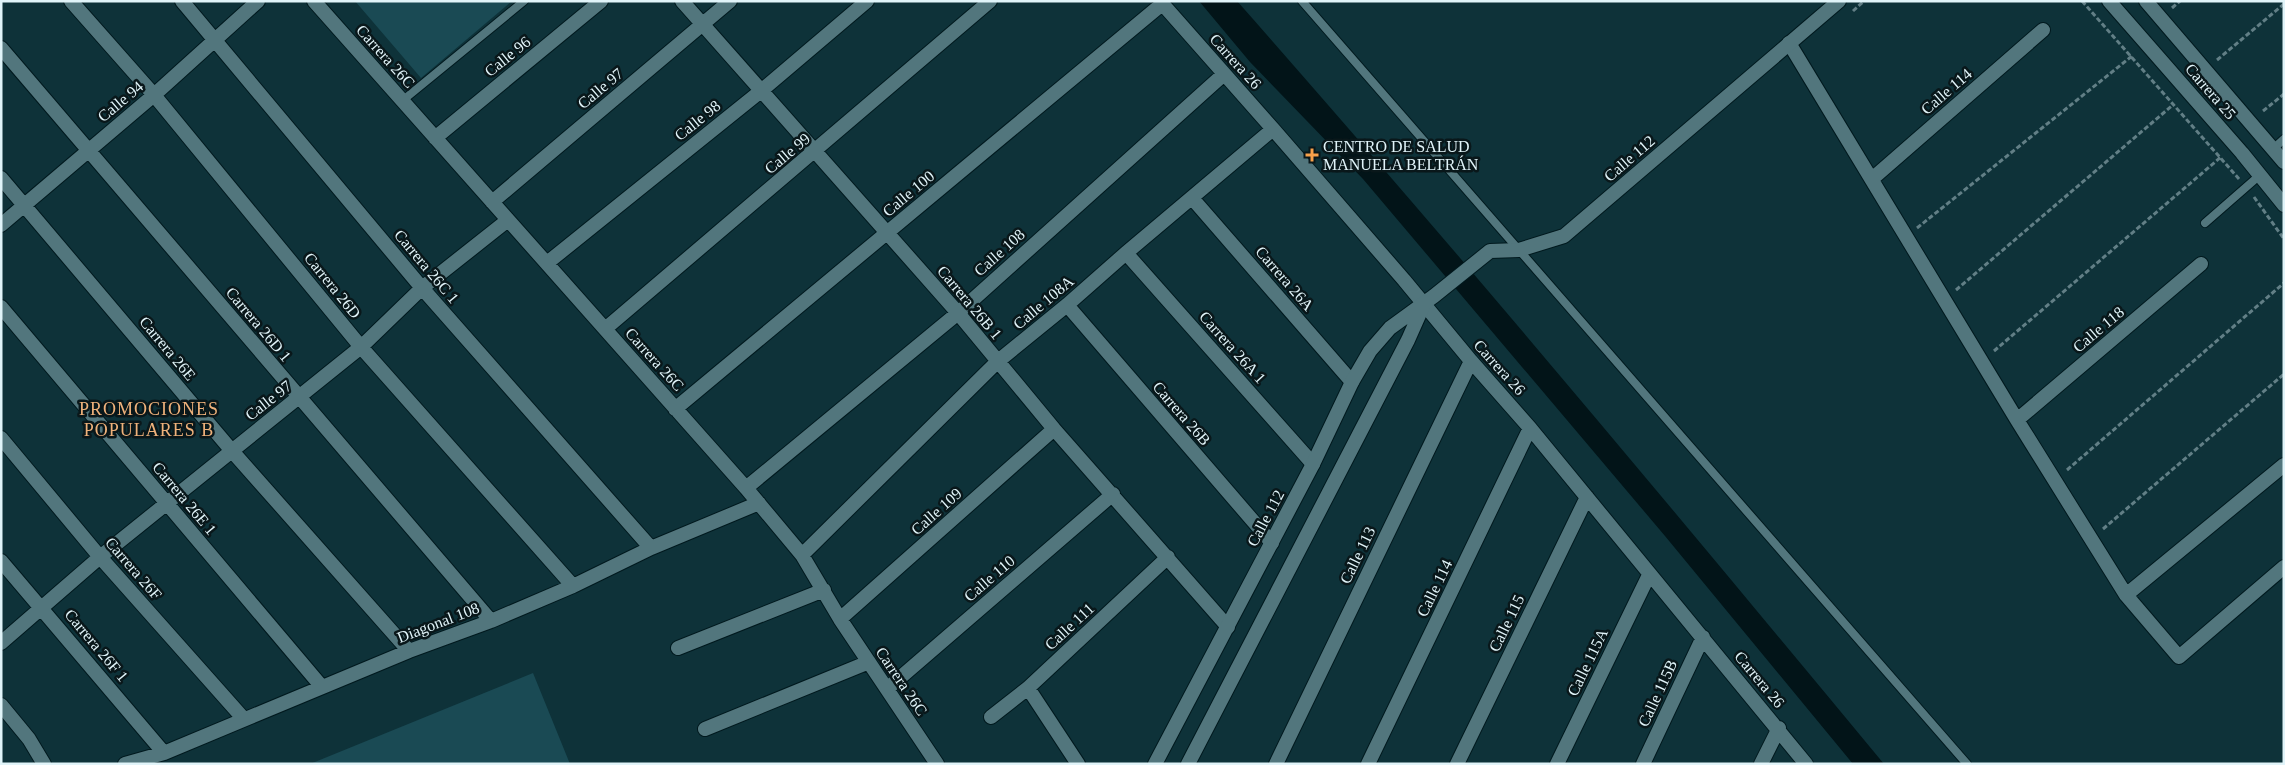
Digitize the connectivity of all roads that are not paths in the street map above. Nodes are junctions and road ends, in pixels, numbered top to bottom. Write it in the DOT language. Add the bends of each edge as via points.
graph roads {
  1 [pos="71,1"];
  2 [pos="182,1"];
  3 [pos="258,1"];
  4 [pos="314,1"];
  5 [pos="524,1"];
  6 [pos="601,1"];
  7 [pos="682,1"];
  8 [pos="730,1"];
  9 [pos="867,1"];
  10 [pos="990,1"];
  11 [pos="1302,1"];
  12 [pos="1839,1"];
  13 [pos="2109,1"];
  14 [pos="2146,1"];
  15 [pos="1161,3"];
  16 [pos="702,24"];
  17 [pos="2043,30"];
  18 [pos="216,41"];
  19 [pos="1789,43"];
  20 [pos="1,48"];
  21 [pos="1224,74"];
  22 [pos="761,91"];
  23 [pos="154,95"];
  24 [pos="402,101"];
  25 [pos="1273,128"];
  26 [pos="435,138"];
  27 [pos="2284,139"];
  28 [pos="2272,149"];
  29 [pos="89,151"];
  30 [pos="815,153"];
  31 [pos="2284,162"];
  32 [pos="2260,175"];
  33 [pos="1,178"];
  34 [pos="1872,178"];
  35 [pos="1192,198"];
  36 [pos="492,202"];
  37 [pos="2284,205"];
  38 [pos="25,206"];
  39 [pos="508,220"];
  40 [pos="2205,223"];
  41 [pos="1,225"];
  42 [pos="887,233"];
  43 [pos="1519,250"];
  44 [pos="1126,252"];
  45 [pos="547,263"];
  46 [pos="2201,264"];
  47 [pos="422,288"];
  48 [pos="1429,300"];
  49 [pos="1067,305"];
  50 [pos="1,307"];
  51 [pos="958,313"];
  52 [pos="605,329"];
  53 [pos="361,347"];
  54 [pos="997,362"];
  55 [pos="1471,362"];
  56 [pos="1352,382"];
  57 [pos="299,399"];
  58 [pos="675,408"];
  59 [pos="2017,420"];
  60 [pos="1530,428"];
  61 [pos="1054,429"];
  62 [pos="1,438"];
  63 [pos="232,451"];
  64 [pos="1313,464"];
  65 [pos="2284,465"];
  66 [pos="746,488"];
  67 [pos="1113,494"];
  68 [pos="1587,498"];
  69 [pos="167,503"];
  70 [pos="759,503"];
  71 [pos="1272,543"];
  72 [pos="651,548"];
  73 [pos="802,555"];
  74 [pos="100,556"];
  75 [pos="1168,556"];
  76 [pos="1,561"];
  77 [pos="2284,567"];
  78 [pos="1649,575"];
  79 [pos="573,586"];
  80 [pos="824,590"];
  81 [pos="2126,595"];
  82 [pos="42,607"];
  83 [pos="840,619"];
  84 [pos="491,621"];
  85 [pos="1228,627"];
  86 [pos="1703,637"];
  87 [pos="1,643"];
  88 [pos="678,648"];
  89 [pos="409,651"];
  90 [pos="869,662"];
  91 [pos="322,687"];
  92 [pos="1028,688"];
  93 [pos="887,689"];
  94 [pos="1,704"];
  95 [pos="991,717"];
  96 [pos="243,718"];
  97 [pos="1778,728"];
  98 [pos="705,729"];
  99 [pos="164,753"];
  100 [pos="44,764"];
  101 [pos="125,764"];
  102 [pos="937,764"];
  103 [pos="1078,764"];
  104 [pos="1155,764"];
  105 [pos="1188,764"];
  106 [pos="1276,764"];
  107 [pos="1368,764"];
  108 [pos="1457,764"];
  109 [pos="1556,764"];
  110 [pos="1643,764"];
  111 [pos="1762,764"];
  112 [pos="1806,764"];
  113 [pos="1967,764"];
  1 -- 23 [label="street, Carrera 26D"];
  2 -- 18 [label="street, Carrera 26C 1"];
  3 -- 18 [label="street, Calle 94"];
  4 -- 24 [label="street, Carrera 26C"];
  5 -- 24 [label="lane"];
  6 -- 26 [label="street, Calle 96"];
  7 -- 16 [label="street, Carrera 26B 1"];
  8 -- 16 [label="street, Calle 97"];
  9 -- 22 [label="street, Calle 98"];
  10 -- 30 [label="street, Calle 99"];
  11 -- 43 [label="lane"];
  12 -- 19 [label="street, Calle 112"];
  13 -- 32 [label="street, Carrera 25"];
  14 -- 28 [label="street, Carrera 25"];
  15 -- 21 [label="street, Carrera 26"];
  15 -- 42 [label="street, Calle 100"];
  16 -- 22 [label="street, Carrera 26B 1"];
  16 -- 36 [label="street, Calle 97"];
  17 -- 34 [label="street, Calle 114"];
  18 -- 23 [label="street, Calle 94"];
  18 -- 47 [label="street, Carrera 26C 1"];
  19 -- 34 [label="street"];
  19 -- 43 [label="street, Calle 112" via="1564,236"];
  20 -- 29 [label="street, Carrera 26D 1"];
  21 -- 25 [label="street, Carrera 26"];
  21 -- 51 [label="street, Calle 108"];
  22 -- 30 [label="street, Carrera 26B 1"];
  22 -- 45 [label="street, Calle 98"];
  23 -- 29 [label="street, Calle 94"];
  23 -- 53 [label="street, Carrera 26D"];
  24 -- 26 [label="street, Carrera 26C"];
  25 -- 35 [label="street, Calle 108A"];
  25 -- 48 [label="street, Carrera 26"];
  26 -- 36 [label="street, Carrera 26C"];
  27 -- 28 [label="lane"];
  28 -- 31 [label="street, Carrera 25"];
  29 -- 38 [label="street, Calle 94"];
  29 -- 57 [label="street, Carrera 26D 1"];
  30 -- 42 [label="street, Carrera 26B 1"];
  30 -- 52 [label="street, Calle 99"];
  32 -- 37 [label="street, Carrera 25"];
  32 -- 40 [label="lane"];
  33 -- 38 [label="street, Carrera 26E"];
  34 -- 59 [label="street"];
  35 -- 44 [label="street, Calle 108A"];
  35 -- 56 [label="street, Carrera 26A"];
  36 -- 39 [label="street, Carrera 26C"];
  38 -- 41 [label="street, Calle 94"];
  38 -- 63 [label="street, Carrera 26E"];
  39 -- 45 [label="street, Carrera 26C"];
  39 -- 47 [label="street, Calle 97"];
  42 -- 51 [label="street, Carrera 26B 1"];
  42 -- 58 [label="street, Calle 100"];
  43 -- 48 [label="street, Calle 112" via="1490,251"];
  43 -- 113 [label="lane"];
  44 -- 49 [label="street, Calle 108A"];
  44 -- 64 [label="street, Carrera 26A 1"];
  45 -- 52 [label="street, Carrera 26C"];
  46 -- 59 [label="street, Calle 118"];
  47 -- 53 [label="street, Calle 97"];
  47 -- 72 [label="street, Carrera 26C 1"];
  48 -- 55 [label="street, Carrera 26"];
  48 -- 56 [label="street, Calle 112" via="1390,328 1370,351"];
  48 -- 105 [label="street, Calle 112"];
  49 -- 54 [label="street, Calle 108A"];
  49 -- 71 [label="street, Carrera 26B"];
  50 -- 69 [label="street, Carrera 26E 1"];
  51 -- 54 [label="street, Carrera 26B 1"];
  51 -- 66 [label="street, Calle 108"];
  52 -- 58 [label="street, Carrera 26C"];
  53 -- 57 [label="street, Calle 97"];
  53 -- 79 [label="street, Carrera 26D"];
  54 -- 61 [label="street, Carrera 26B 1"];
  54 -- 73 [label="street, Calle 108A"];
  55 -- 60 [label="street, Carrera 26"];
  55 -- 106 [label="street, Calle 113"];
  56 -- 64 [label="street, Calle 112"];
  57 -- 63 [label="street, Calle 97"];
  57 -- 84 [label="street, Carrera 26D 1"];
  58 -- 66 [label="street, Carrera 26C"];
  59 -- 81 [label="street"];
  60 -- 68 [label="street, Carrera 26"];
  60 -- 107 [label="street, Calle 114"];
  61 -- 67 [label="street, Carrera 26B 1"];
  61 -- 83 [label="street, Calle 109"];
  62 -- 74 [label="street, Carrera 26F"];
  63 -- 69 [label="street, Calle 97"];
  63 -- 89 [label="street, Carrera 26E"];
  64 -- 71 [label="street, Calle 112"];
  65 -- 81 [label="street"];
  66 -- 70 [label="street, Carrera 26C"];
  67 -- 75 [label="street, Carrera 26B 1"];
  67 -- 93 [label="street, Calle 110"];
  68 -- 78 [label="street, Carrera 26"];
  68 -- 108 [label="street, Calle 115"];
  69 -- 74 [label="street, Calle 97"];
  69 -- 91 [label="street, Carrera 26E 1"];
  70 -- 72 [label="street, Diagonal 108"];
  70 -- 73 [label="street, Carrera 26C"];
  71 -- 85 [label="street, Calle 112"];
  72 -- 79 [label="street, Diagonal 108"];
  73 -- 80 [label="street, Carrera 26C"];
  74 -- 82 [label="street, Calle 97"];
  74 -- 96 [label="street, Carrera 26F"];
  75 -- 85 [label="street, Carrera 26B 1"];
  75 -- 92 [label="street, Calle 111"];
  76 -- 82 [label="street, Carrera 26F 1"];
  77 -- 81 [label="street" via="2179,657"];
  78 -- 86 [label="street, Carrera 26"];
  78 -- 109 [label="street, Calle 115A"];
  79 -- 84 [label="street, Diagonal 108"];
  80 -- 83 [label="street, Carrera 26C"];
  80 -- 88 [label="street"];
  82 -- 87 [label="street, Calle 97"];
  82 -- 99 [label="street, Carrera 26F 1"];
  83 -- 90 [label="street, Carrera 26C"];
  84 -- 89 [label="street, Diagonal 108"];
  85 -- 104 [label="street, Calle 112"];
  86 -- 97 [label="street, Carrera 26"];
  86 -- 110 [label="street, Calle 115B"];
  89 -- 91 [label="street, Diagonal 108"];
  90 -- 93 [label="street, Carrera 26C"];
  90 -- 98 [label="street"];
  91 -- 96 [label="street, Diagonal 108"];
  92 -- 95 [label="street, Calle 111"];
  92 -- 103 [label="street"];
  93 -- 102 [label="street, Carrera 26C"];
  94 -- 100 [label="street"];
  96 -- 99 [label="street, Diagonal 108"];
  97 -- 111 [label="street"];
  97 -- 112 [label="street, Carrera 26"];
  99 -- 101 [label="street, Diagonal 108"];
}
